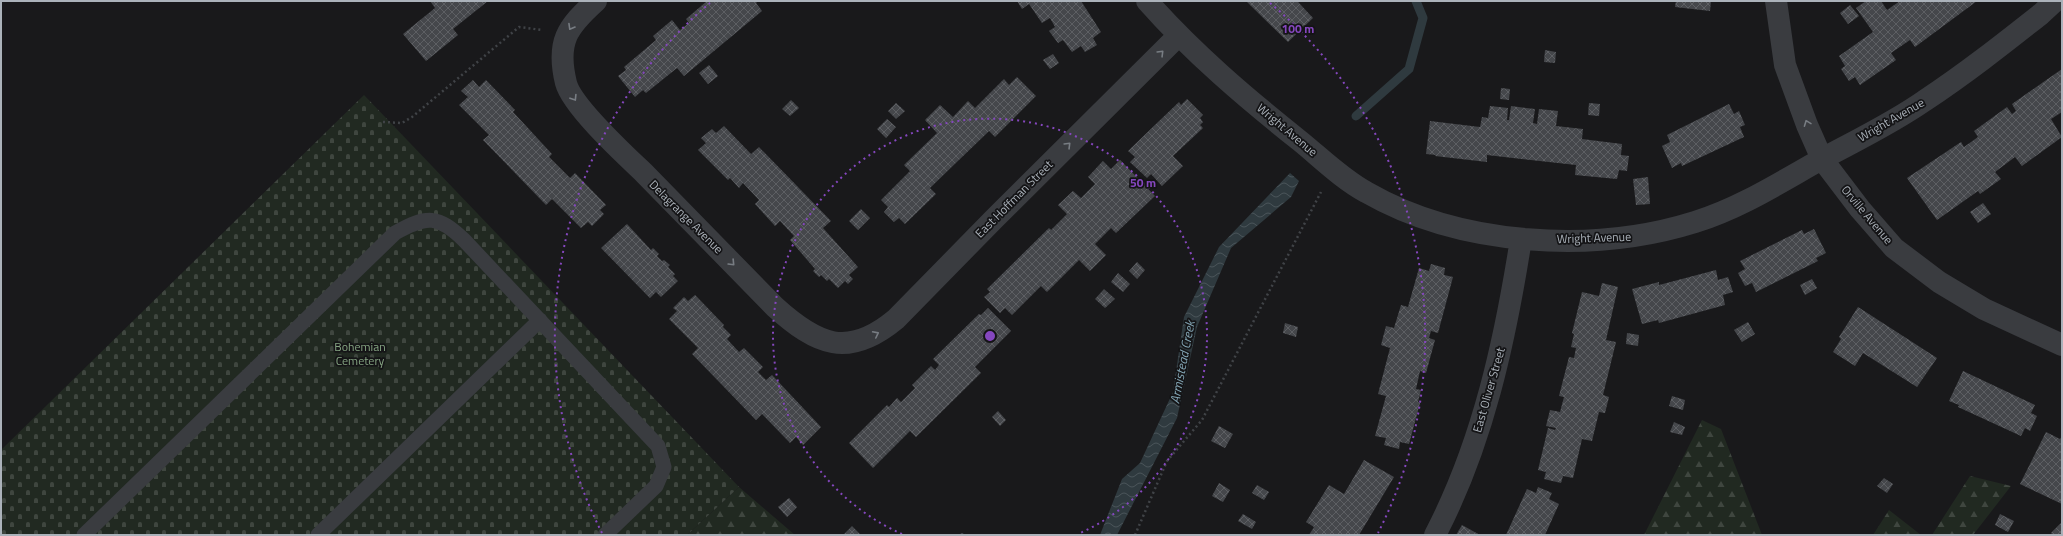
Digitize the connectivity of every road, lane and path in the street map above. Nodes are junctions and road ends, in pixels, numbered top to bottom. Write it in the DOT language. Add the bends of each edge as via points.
graph roads {
  1 [pos="596,1"];
  2 [pos="1147,1"];
  3 [pos="1776,1"];
  4 [pos="2055,1"];
  5 [pos="542,30"];
  6 [pos="1178,36"];
  7 [pos="384,122"];
  8 [pos="1822,159"];
  9 [pos="1334,168"];
  10 [pos="1521,239"];
  11 [pos="540,320"];
  12 [pos="839,344"];
  13 [pos="2062,345"];
  14 [pos="84,535"];
  15 [pos="318,535"];
  16 [pos="605,535"];
  17 [pos="1135,535"];
  18 [pos="1435,535"];
  1 -- 12 [label="street, Delagrange Avenue, one-way" via="575,20 564,39 566,84 575,101 775,307 796,326 821,340"];
  2 -- 6 [label="street, Wright Avenue"];
  8 -- 3 [label="street, Orville Avenue, one-way" via="1785,65"];
  4 -- 8 [label="street, Wright Avenue" via="1924,102"];
  5 -- 7 [label="path" via="520,28 412,117 402,123"];
  6 -- 9 [label="street, Wright Avenue"];
  12 -- 6 [label="street, East Hoffman Street, one-way" via="862,341 881,332 896,319"];
  8 -- 10 [label="street, Wright Avenue" via="1750,200 1696,222 1644,235 1589,240"];
  8 -- 13 [label="street, Orville Avenue" via="1894,248 1939,282 1984,309"];
  9 -- 10 [label="street, Wright Avenue" via="1365,192 1412,213 1469,230"];
  9 -- 17 [label="path" via="1202,420 1167,461"];
  10 -- 18 [label="street, East Oliver Street" via="1509,315 1493,381 1476,439"];
  11 -- 14 [label="lane" via="451,228 438,220 412,223 390,238"];
  11 -- 15 [label="lane"];
  11 -- 16 [label="lane" via="658,446 664,467 656,486"];
}
